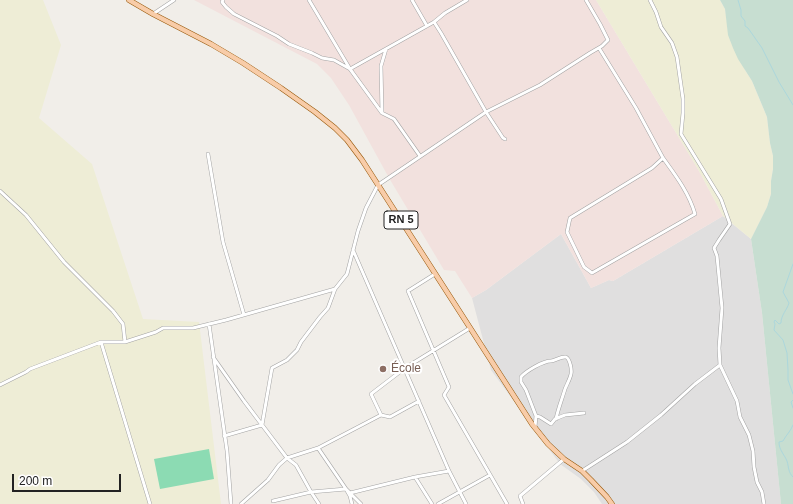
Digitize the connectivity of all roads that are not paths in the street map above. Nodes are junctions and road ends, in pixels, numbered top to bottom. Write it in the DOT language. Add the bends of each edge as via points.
graph roads {
  1 [pos="129,0"];
  2 [pos="174,0"];
  3 [pos="223,0"];
  4 [pos="309,0"];
  5 [pos="412,0"];
  6 [pos="467,0"];
  7 [pos="586,0"];
  8 [pos="650,0"];
  9 [pos="153,14"];
  10 [pos="434,22"];
  11 [pos="427,26"];
  12 [pos="599,48"];
  13 [pos="386,49"];
  14 [pos="350,69"];
  15 [pos="486,112"];
  16 [pos="382,113"];
  17 [pos="505,140"];
  18 [pos="208,154"];
  19 [pos="420,156"];
  20 [pos="664,158"];
  21 [pos="378,185"];
  22 [pos="0,191"];
  23 [pos="353,250"];
  24 [pos="435,274"];
  25 [pos="335,289"];
  26 [pos="244,315"];
  27 [pos="208,324"];
  28 [pos="470,328"];
  29 [pos="101,342"];
  30 [pos="125,342"];
  31 [pos="433,350"];
  32 [pos="213,357"];
  33 [pos="720,365"];
  34 [pos="404,368"];
  35 [pos="0,385"];
  36 [pos="419,401"];
  37 [pos="584,413"];
  38 [pos="381,415"];
  39 [pos="536,416"];
  40 [pos="556,419"];
  41 [pos="262,425"];
  42 [pos="535,427"];
  43 [pos="224,436"];
  44 [pos="318,448"];
  45 [pos="287,458"];
  46 [pos="564,459"];
  47 [pos="449,471"];
  48 [pos="582,471"];
  49 [pos="490,475"];
  50 [pos="415,477"];
  51 [pos="346,489"];
  52 [pos="460,491"];
  53 [pos="311,492"];
  54 [pos="350,493"];
  55 [pos="282,499"];
  56 [pos="273,501"];
  57 [pos="150,504"];
  58 [pos="231,504"];
  59 [pos="241,504"];
  60 [pos="284,504"];
  61 [pos="320,504"];
  62 [pos="352,504"];
  63 [pos="361,504"];
  64 [pos="432,504"];
  65 [pos="438,504"];
  66 [pos="466,504"];
  67 [pos="505,504"];
  68 [pos="523,504"];
  69 [pos="612,504"];
  70 [pos="764,504"];
  1 -- 9 [label="main road, RN 5"];
  2 -- 9 [label="street"];
  3 -- 14 [label="street" via="222,2 234,14 274,36"];
  4 -- 14 [label="street"];
  5 -- 11 [label="street"];
  6 -- 10 [label="street"];
  7 -- 12 [label="street" via="608,40"];
  8 -- 33 [label="street" via="677,57 683,99 681,134 721,199 730,224 714,248 722,308"];
  9 -- 21 [label="main road, RN 5" via="233,57 315,112 347,140"];
  10 -- 11 [label="street"];
  10 -- 15 [label="street"];
  11 -- 13 [label="street"];
  12 -- 15 [label="street" via="540,85"];
  12 -- 20 [label="street"];
  13 -- 14 [label="street"];
  13 -- 16 [label="street" via="381,66"];
  14 -- 16 [label="street"];
  15 -- 17 [label="street"];
  15 -- 19 [label="street"];
  16 -- 19 [label="street" via="394,119"];
  18 -- 26 [label="street" via="224,242"];
  19 -- 21 [label="street"];
  20 -- 20 [label="street" via="570,218 567,232 584,267 592,273 695,214 685,188"];
  21 -- 23 [label="street" via="366,208"];
  21 -- 24 [label="main road, RN 5"];
  22 -- 30 [label="street" via="26,215 64,262 123,324"];
  23 -- 25 [label="street" via="347,274"];
  23 -- 34 [label="street"];
  24 -- 28 [label="main road, RN 5"];
  24 -- 31 [label="street" via="408,291"];
  25 -- 26 [label="street"];
  25 -- 41 [label="street" via="328,308 301,342 298,350 272,368"];
  26 -- 27 [label="street"];
  27 -- 30 [label="street" via="193,328 164,328"];
  27 -- 32 [label="street"];
  28 -- 31 [label="street"];
  28 -- 42 [label="main road, RN 5"];
  29 -- 30 [label="street"];
  29 -- 35 [label="street" via="30,369"];
  29 -- 57 [label="street"];
  31 -- 34 [label="street"];
  31 -- 49 [label="street" via="449,387 444,395"];
  32 -- 41 [label="street"];
  32 -- 43 [label="street"];
  33 -- 48 [label="street" via="627,442"];
  33 -- 70 [label="street" via="749,435 754,470"];
  34 -- 36 [label="street"];
  34 -- 38 [label="street" via="371,394"];
  36 -- 38 [label="street" via="390,417"];
  36 -- 47 [label="street"];
  37 -- 40 [label="street" via="565,414"];
  38 -- 44 [label="street"];
  39 -- 40 [label="street" via="550,424"];
  39 -- 40 [label="street" via="521,377 542,363 565,357 571,368 571,375"];
  39 -- 42 [label="street"];
  41 -- 43 [label="street"];
  41 -- 45 [label="street"];
  42 -- 46 [label="main road, RN 5"];
  43 -- 58 [label="street"];
  44 -- 45 [label="street"];
  44 -- 51 [label="street"];
  45 -- 53 [label="street" via="296,465"];
  45 -- 59 [label="street" via="268,480"];
  46 -- 48 [label="main road, RN 5"];
  46 -- 68 [label="street" via="520,496"];
  47 -- 50 [label="street"];
  47 -- 52 [label="street"];
  48 -- 69 [label="main road, RN 5"];
  49 -- 52 [label="street"];
  49 -- 67 [label="street"];
  50 -- 54 [label="street"];
  50 -- 64 [label="street"];
  51 -- 53 [label="street"];
  51 -- 54 [label="street"];
  51 -- 62 [label="street"];
  52 -- 65 [label="street"];
  52 -- 66 [label="street"];
  53 -- 55 [label="street"];
  53 -- 61 [label="street"];
  54 -- 63 [label="street"];
  55 -- 56 [label="street"];
  55 -- 60 [label="street"];
}
